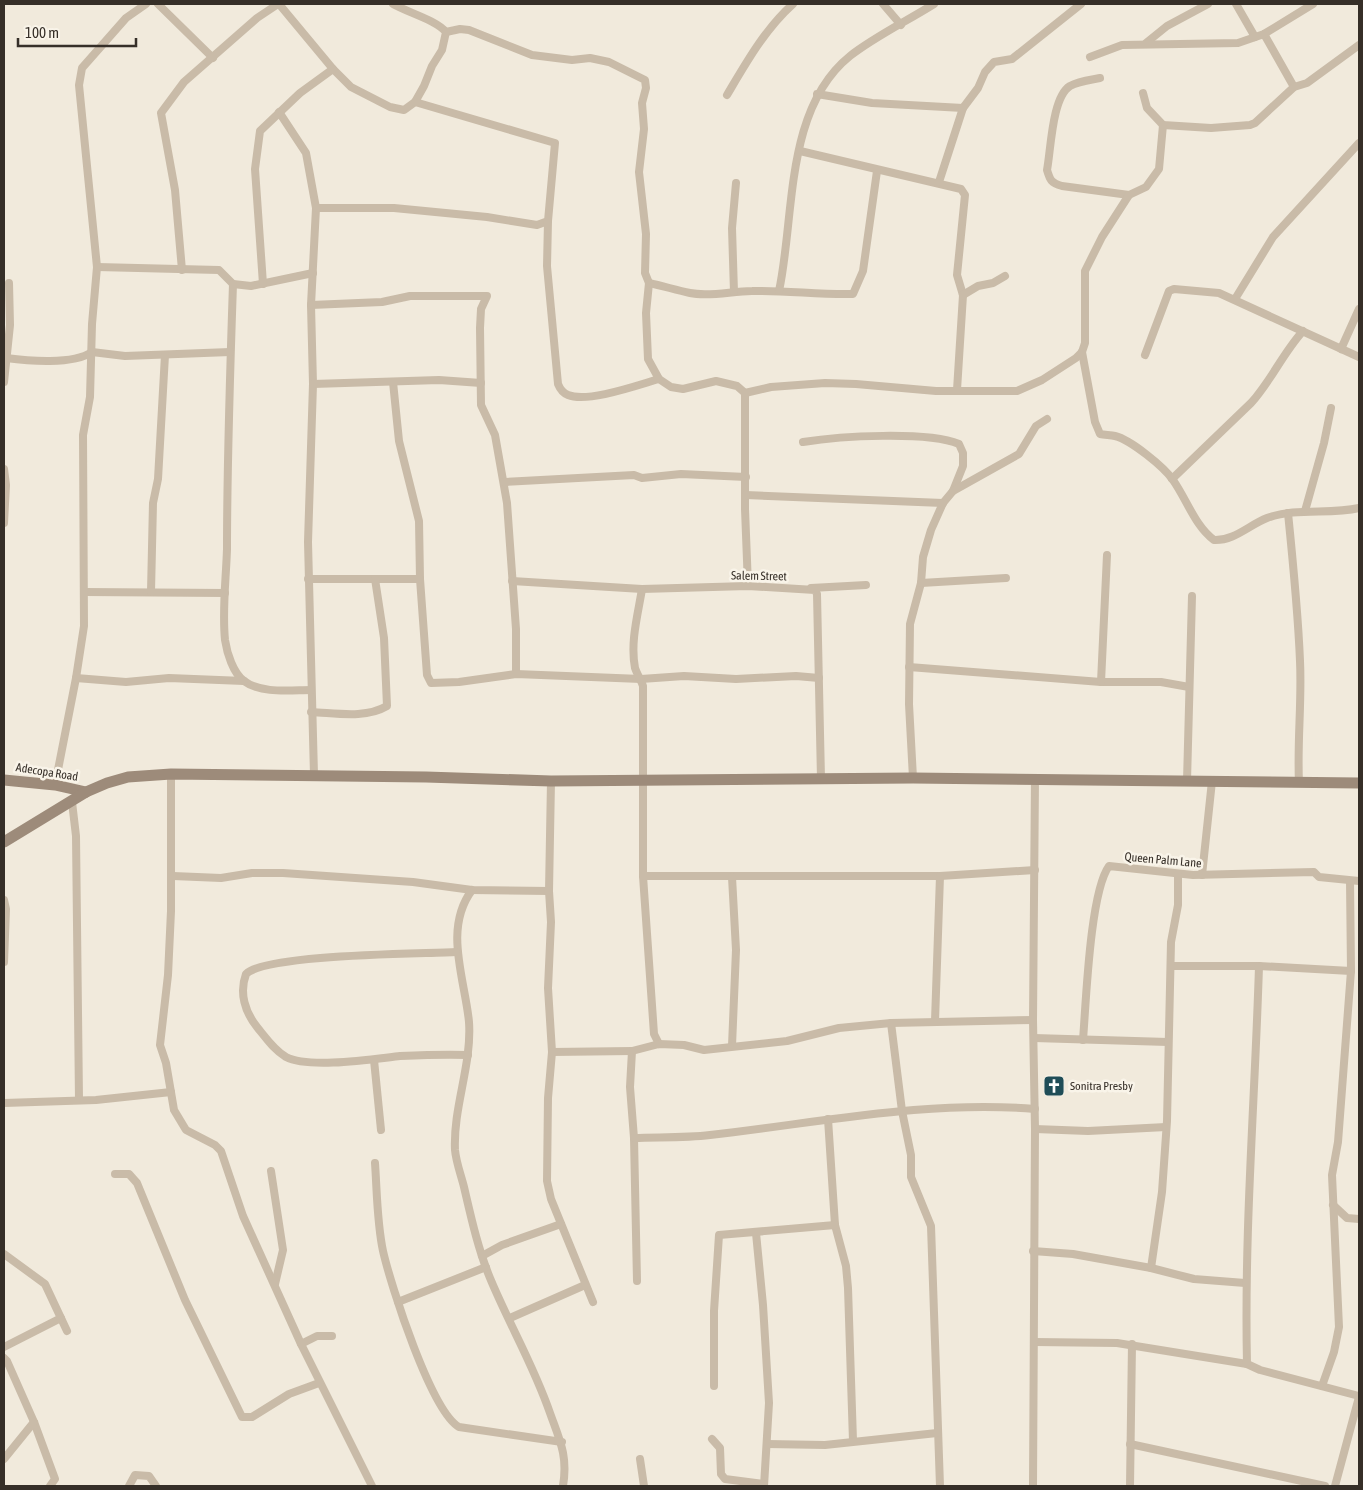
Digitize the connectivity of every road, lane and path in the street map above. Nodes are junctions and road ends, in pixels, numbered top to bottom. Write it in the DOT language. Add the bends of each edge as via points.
graph roads {
  1 [pos="146,4"];
  2 [pos="158,4"];
  3 [pos="279,4"];
  4 [pos="393,4"];
  5 [pos="793,4"];
  6 [pos="883,4"];
  7 [pos="934,4"];
  8 [pos="1081,4"];
  9 [pos="1208,4"];
  10 [pos="1236,4"];
  11 [pos="1313,4"];
  12 [pos="901,25"];
  13 [pos="446,32"];
  14 [pos="1264,34"];
  15 [pos="1255,37"];
  16 [pos="1146,43"];
  17 [pos="1359,44"];
  18 [pos="1090,57"];
  19 [pos="213,58"];
  20 [pos="333,69"];
  21 [pos="1100,78"];
  22 [pos="1294,87"];
  23 [pos="1143,93"];
  24 [pos="818,94"];
  25 [pos="727,95"];
  26 [pos="415,102"];
  27 [pos="963,108"];
  28 [pos="279,112"];
  29 [pos="1164,125"];
  30 [pos="1359,143"];
  31 [pos="800,151"];
  32 [pos="877,171"];
  33 [pos="939,182"];
  34 [pos="736,183"];
  35 [pos="1129,195"];
  36 [pos="316,208"];
  37 [pos="548,221"];
  38 [pos="97,267"];
  39 [pos="182,270"];
  40 [pos="313,273"];
  41 [pos="1005,276"];
  42 [pos="649,283"];
  43 [pos="9,284"];
  44 [pos="233,284"];
  45 [pos="263,284"];
  46 [pos="779,291"];
  47 [pos="734,292"];
  48 [pos="963,296"];
  49 [pos="1235,299"];
  50 [pos="311,305"];
  51 [pos="1359,309"];
  52 [pos="1304,331"];
  53 [pos="1341,349"];
  54 [pos="92,352"];
  55 [pos="230,352"];
  56 [pos="1082,352"];
  57 [pos="1145,354"];
  58 [pos="165,356"];
  59 [pos="1359,357"];
  60 [pos="6,358"];
  61 [pos="659,379"];
  62 [pos="4,382"];
  63 [pos="393,382"];
  64 [pos="481,383"];
  65 [pos="313,384"];
  66 [pos="957,390"];
  67 [pos="745,393"];
  68 [pos="1331,408"];
  69 [pos="1047,419"];
  70 [pos="803,442"];
  71 [pos="4,469"];
  72 [pos="746,477"];
  73 [pos="1172,478"];
  74 [pos="504,482"];
  75 [pos="953,491"];
  76 [pos="746,495"];
  77 [pos="944,503"];
  78 [pos="1359,508"];
  79 [pos="1305,511"];
  80 [pos="1288,513"];
  81 [pos="4,523"];
  82 [pos="1107,555"];
  83 [pos="1006,578"];
  84 [pos="308,579"];
  85 [pos="375,579"];
  86 [pos="420,579"];
  87 [pos="512,581"];
  88 [pos="921,584"];
  89 [pos="866,585"];
  90 [pos="748,586"];
  91 [pos="809,588"];
  92 [pos="642,589"];
  93 [pos="85,592"];
  94 [pos="151,592"];
  95 [pos="225,593"];
  96 [pos="1192,596"];
  97 [pos="909,667"];
  98 [pos="516,674"];
  99 [pos="76,678"];
  100 [pos="819,678"];
  101 [pos="641,679"];
  102 [pos="244,680"];
  103 [pos="1101,682"];
  104 [pos="1189,687"];
  105 [pos="311,690"];
  106 [pos="312,712"];
  107 [pos="172,774"];
  108 [pos="314,775"];
  109 [pos="913,778"];
  110 [pos="1036,778"];
  111 [pos="821,779"];
  112 [pos="4,780"];
  113 [pos="642,781"];
  114 [pos="1187,781"];
  115 [pos="1212,781"];
  116 [pos="551,782"];
  117 [pos="1299,783"];
  118 [pos="1359,783"];
  119 [pos="55,785"];
  120 [pos="86,792"];
  121 [pos="72,802"];
  122 [pos="4,842"];
  123 [pos="1035,870"];
  124 [pos="1178,874"];
  125 [pos="1202,875"];
  126 [pos="173,876"];
  127 [pos="643,876"];
  128 [pos="940,876"];
  129 [pos="732,877"];
  130 [pos="1350,881"];
  131 [pos="1359,881"];
  132 [pos="472,890"];
  133 [pos="548,891"];
  134 [pos="4,900"];
  135 [pos="456,952"];
  136 [pos="4,962"];
  137 [pos="1172,966"];
  138 [pos="1259,966"];
  139 [pos="1351,971"];
  140 [pos="1033,1020"];
  141 [pos="935,1021"];
  142 [pos="891,1023"];
  143 [pos="1034,1038"];
  144 [pos="1083,1040"];
  145 [pos="1168,1042"];
  146 [pos="658,1044"];
  147 [pos="732,1046"];
  148 [pos="632,1051"];
  149 [pos="552,1052"];
  150 [pos="468,1055"];
  151 [pos="374,1060"];
  152 [pos="171,1092"];
  153 [pos="79,1100"];
  154 [pos="4,1103"];
  155 [pos="1035,1109"];
  156 [pos="902,1111"];
  157 [pos="828,1119"];
  158 [pos="1166,1127"];
  159 [pos="1035,1129"];
  160 [pos="381,1130"];
  161 [pos="634,1138"];
  162 [pos="375,1163"];
  163 [pos="271,1171"];
  164 [pos="115,1174"];
  165 [pos="1333,1205"];
  166 [pos="1346,1218"];
  167 [pos="1359,1219"];
  168 [pos="561,1224"];
  169 [pos="835,1225"];
  170 [pos="1334,1231"];
  171 [pos="756,1233"];
  172 [pos="1033,1251"];
  173 [pos="4,1254"];
  174 [pos="482,1256"];
  175 [pos="486,1267"];
  176 [pos="1151,1268"];
  177 [pos="637,1281"];
  178 [pos="1245,1283"];
  179 [pos="275,1284"];
  180 [pos="586,1285"];
  181 [pos="398,1302"];
  182 [pos="593,1302"];
  183 [pos="61,1318"];
  184 [pos="510,1318"];
  185 [pos="68,1331"];
  186 [pos="332,1336"];
  187 [pos="1035,1342"];
  188 [pos="301,1344"];
  189 [pos="1132,1344"];
  190 [pos="4,1347"];
  191 [pos="4,1358"];
  192 [pos="1247,1364"];
  193 [pos="320,1383"];
  194 [pos="714,1386"];
  195 [pos="1322,1386"];
  196 [pos="1359,1396"];
  197 [pos="34,1422"];
  198 [pos="937,1432"];
  199 [pos="712,1439"];
  200 [pos="853,1441"];
  201 [pos="562,1442"];
  202 [pos="767,1444"];
  203 [pos="1130,1444"];
  204 [pos="4,1459"];
  205 [pos="640,1459"];
  206 [pos="764,1485"];
  207 [pos="50,1486"];
  208 [pos="129,1486"];
  209 [pos="156,1486"];
  210 [pos="372,1486"];
  211 [pos="563,1486"];
  212 [pos="644,1486"];
  213 [pos="940,1486"];
  214 [pos="1033,1486"];
  215 [pos="1130,1486"];
  216 [pos="1324,1486"];
  217 [pos="1335,1486"];
  1 -- 38 [label="street" via="126,18 82,68 79,85"];
  2 -- 19 [label="street"];
  3 -- 19 [label="street" via="257,18"];
  3 -- 20 [label="street"];
  4 -- 13 [label="street" via="435,22"];
  5 -- 25 [label="street" via="779,16"];
  6 -- 12 [label="street"];
  7 -- 12 [label="street"];
  8 -- 27 [label="street" via="1012,60 994,62"];
  9 -- 16 [label="street" via="1167,26"];
  10 -- 15 [label="street"];
  11 -- 14 [label="street"];
  12 -- 24 [label="street" via="850,56 824,82"];
  13 -- 26 [label="street" via="442,50"];
  13 -- 42 [label="street" via="469,30 547,58 590,58 609,62 645,80 639,172 646,234 645,273"];
  14 -- 15 [label="street"];
  14 -- 22 [label="street"];
  15 -- 16 [label="street" via="1238,43"];
  16 -- 18 [label="street" via="1122,45"];
  17 -- 22 [label="street" via="1307,83"];
  19 -- 39 [label="street" via="184,82 161,113 175,190"];
  20 -- 26 [label="street" via="351,87 390,107 404,110"];
  20 -- 28 [label="street"];
  21 -- 35 [label="street" via="1068,87 1058,100 1047,170 1049,179 1062,186"];
  22 -- 29 [label="street" via="1250,125 1211,128"];
  23 -- 29 [label="street" via="1147,108"];
  24 -- 27 [label="street" via="872,103"];
  24 -- 31 [label="street"];
  26 -- 37 [label="street" via="555,143"];
  27 -- 33 [label="street"];
  28 -- 36 [label="street" via="306,153"];
  28 -- 45 [label="street" via="260,131 255,169"];
  29 -- 35 [label="street" via="1160,169 1146,187"];
  30 -- 49 [label="street" via="1273,237"];
  31 -- 32 [label="street"];
  31 -- 46 [label="street" via="788,214 787,247"];
  32 -- 33 [label="street"];
  32 -- 46 [label="street" via="863,271 853,294"];
  33 -- 48 [label="street" via="962,189 965,195 957,275"];
  34 -- 47 [label="street" via="732,228"];
  35 -- 56 [label="street" via="1085,271 1085,343"];
  36 -- 37 [label="street" via="394,208 537,225"];
  36 -- 40 [label="street"];
  37 -- 61 [label="street" via="547,266 561,390 573,396 602,394"];
  38 -- 39 [label="street"];
  38 -- 54 [label="street"];
  39 -- 44 [label="street" via="219,270"];
  40 -- 45 [label="street"];
  40 -- 50 [label="street"];
  41 -- 48 [label="street" via="978,286"];
  42 -- 47 [label="street" via="691,294"];
  42 -- 61 [label="street" via="646,312 648,359"];
  43 -- 60 [label="street" via="10,325"];
  44 -- 45 [label="street"];
  44 -- 55 [label="street"];
  46 -- 47 [label="street"];
  48 -- 66 [label="street"];
  49 -- 52 [label="street"];
  49 -- 57 [label="street" via="1219,293 1169,291"];
  50 -- 64 [label="street" via="382,302 410,296 487,296 481,309"];
  50 -- 65 [label="street"];
  51 -- 53 [label="street"];
  52 -- 53 [label="street"];
  52 -- 73 [label="street" via="1294,340 1251,403"];
  53 -- 59 [label="street"];
  54 -- 58 [label="street"];
  54 -- 60 [label="street" via="86,356 46,361"];
  54 -- 93 [label="street" via="90,397 83,435"];
  55 -- 58 [label="street"];
  55 -- 95 [label="street"];
  56 -- 66 [label="street" via="1042,380 1017,391"];
  56 -- 73 [label="street" via="1094,422 1100,434 1116,436 1137,448"];
  58 -- 94 [label="street" via="158,479 153,503"];
  60 -- 62 [label="street"];
  61 -- 67 [label="street" via="671,387 683,389 716,381 738,386"];
  63 -- 64 [label="street" via="439,380"];
  63 -- 65 [label="street"];
  63 -- 86 [label="street" via="399,441 419,521"];
  64 -- 74 [label="street" via="481,405 495,435"];
  65 -- 84 [label="street"];
  66 -- 67 [label="street" via="825,383 771,387"];
  67 -- 72 [label="street"];
  68 -- 79 [label="street"];
  69 -- 75 [label="street" via="1036,426 1019,454"];
  70 -- 75 [label="street" via="860,436 954,442 960,444 963,466"];
  71 -- 81 [label="street"];
  72 -- 74 [label="street" via="681,474"];
  72 -- 76 [label="street"];
  73 -- 80 [label="street" via="1193,514 1214,540 1229,538 1268,518"];
  74 -- 87 [label="street"];
  75 -- 77 [label="street"];
  76 -- 77 [label="street"];
  76 -- 90 [label="street"];
  77 -- 88 [label="street" via="923,557"];
  78 -- 79 [label="street"];
  79 -- 80 [label="street"];
  80 -- 117 [label="street" via="1300,662"];
  82 -- 103 [label="street"];
  83 -- 88 [label="street"];
  84 -- 85 [label="street"];
  84 -- 105 [label="street" via="312,627"];
  85 -- 86 [label="street"];
  85 -- 106 [label="street" via="384,638 387,706 376,713"];
  86 -- 98 [label="street" via="428,680 436,684"];
  87 -- 92 [label="street, Salem Street"];
  87 -- 98 [label="street"];
  88 -- 97 [label="street" via="910,624"];
  89 -- 91 [label="street, Salem Street"];
  90 -- 91 [label="street, Salem Street"];
  90 -- 92 [label="street, Salem Street"];
  91 -- 100 [label="street" via="817,594"];
  92 -- 101 [label="street" via="635,642 636,669"];
  93 -- 94 [label="street"];
  93 -- 99 [label="street" via="84,626"];
  94 -- 95 [label="street"];
  95 -- 102 [label="street" via="225,642 233,665"];
  96 -- 104 [label="street"];
  97 -- 103 [label="street"];
  97 -- 109 [label="street"];
  98 -- 101 [label="street"];
  99 -- 102 [label="street" via="126,682 169,678"];
  99 -- 119 [label="street"];
  100 -- 101 [label="street" via="684,676"];
  100 -- 111 [label="street"];
  101 -- 113 [label="street" via="644,705"];
  102 -- 105 [label="street" via="258,687"];
  103 -- 104 [label="street" via="1161,682"];
  104 -- 114 [label="street"];
  105 -- 106 [label="street"];
  106 -- 108 [label="street"];
  107 -- 108 [label="street"];
  107 -- 120 [label="street" via="128,777 106,782"];
  107 -- 126 [label="street"];
  108 -- 116 [label="street"];
  109 -- 110 [label="street"];
  109 -- 111 [label="street"];
  110 -- 114 [label="street"];
  110 -- 123 [label="street"];
  111 -- 113 [label="street"];
  112 -- 119 [label="street, Adecopa Road"];
  113 -- 116 [label="street"];
  113 -- 127 [label="street"];
  114 -- 115 [label="street"];
  115 -- 117 [label="street"];
  115 -- 125 [label="street"];
  116 -- 133 [label="street"];
  117 -- 118 [label="street"];
  119 -- 120 [label="street, Adecopa Road"];
  120 -- 121 [label="street"];
  121 -- 122 [label="street"];
  121 -- 153 [label="street" via="76,836"];
  123 -- 128 [label="street"];
  123 -- 140 [label="street"];
  124 -- 125 [label="street, Queen Palm Lane"];
  124 -- 137 [label="street"];
  124 -- 144 [label="street, Queen Palm Lane" via="1109,866 1105,872 1091,943"];
  125 -- 130 [label="street, Queen Palm Lane" via="1314,872 1319,877"];
  126 -- 132 [label="street" via="221,878 282,873 413,882"];
  126 -- 152 [label="street" via="168,975 160,1045"];
  127 -- 129 [label="street"];
  127 -- 146 [label="street" via="654,1034"];
  128 -- 129 [label="street"];
  128 -- 141 [label="street"];
  129 -- 147 [label="street" via="736,950"];
  130 -- 131 [label="street, Queen Palm Lane"];
  130 -- 139 [label="street"];
  132 -- 133 [label="street"];
  132 -- 135 [label="street" via="461,908"];
  133 -- 149 [label="street"];
  134 -- 136 [label="street"];
  135 -- 150 [label="street" via="469,1021"];
  135 -- 151 [label="street" via="293,961 256,967 246,974 246,1013 276,1049 288,1058 303,1062"];
  137 -- 138 [label="street"];
  137 -- 145 [label="street"];
  138 -- 139 [label="street"];
  138 -- 178 [label="street" via="1248,1180 1250,1228"];
  139 -- 165 [label="street" via="1338,1142 1332,1175"];
  140 -- 141 [label="street"];
  140 -- 143 [label="street"];
  141 -- 142 [label="street"];
  142 -- 147 [label="street" via="839,1028 787,1041"];
  142 -- 156 [label="street"];
  143 -- 144 [label="street"];
  143 -- 155 [label="street"];
  144 -- 145 [label="street"];
  145 -- 158 [label="street"];
  146 -- 147 [label="street" via="704,1050"];
  146 -- 148 [label="street"];
  148 -- 149 [label="street"];
  148 -- 161 [label="street" via="630,1087"];
  149 -- 168 [label="street" via="547,1181"];
  150 -- 151 [label="street" via="400,1056"];
  150 -- 174 [label="street" via="455,1150"];
  151 -- 160 [label="street"];
  152 -- 153 [label="street"];
  152 -- 179 [label="street" via="174,1110 186,1130 215,1144 221,1151 243,1216"];
  153 -- 154 [label="street"];
  155 -- 156 [label="street" via="970,1107"];
  155 -- 159 [label="street"];
  156 -- 157 [label="street"];
  156 -- 198 [label="street" via="912,1155 911,1177 931,1226"];
  157 -- 161 [label="street" via="708,1135"];
  157 -- 169 [label="street"];
  158 -- 159 [label="street" via="1088,1131"];
  158 -- 176 [label="street" via="1162,1192"];
  159 -- 172 [label="street"];
  161 -- 177 [label="street"];
  162 -- 181 [label="street" via="382,1250"];
  163 -- 179 [label="street" via="283,1250"];
  164 -- 193 [label="street" via="129,1174 137,1183 185,1300 242,1417 252,1417 289,1394"];
  165 -- 166 [label="street"];
  165 -- 170 [label="street"];
  166 -- 167 [label="street"];
  166 -- 170 [label="street"];
  168 -- 174 [label="street" via="502,1245"];
  168 -- 180 [label="street"];
  169 -- 171 [label="street"];
  169 -- 200 [label="street" via="848,1288"];
  170 -- 195 [label="street" via="1339,1327"];
  171 -- 194 [label="street" via="719,1235"];
  171 -- 202 [label="street" via="767,1354"];
  172 -- 176 [label="street" via="1073,1254"];
  172 -- 187 [label="street"];
  173 -- 183 [label="street" via="45,1284"];
  174 -- 175 [label="street"];
  175 -- 181 [label="street"];
  175 -- 184 [label="street"];
  176 -- 178 [label="street" via="1194,1279"];
  178 -- 192 [label="street"];
  179 -- 188 [label="street"];
  180 -- 182 [label="street"];
  180 -- 184 [label="street"];
  181 -- 201 [label="street" via="422,1366 452,1423 459,1427"];
  183 -- 185 [label="street"];
  183 -- 190 [label="street"];
  184 -- 201 [label="street"];
  186 -- 188 [label="street" via="317,1336"];
  187 -- 189 [label="street"];
  187 -- 214 [label="street"];
  188 -- 193 [label="street"];
  189 -- 192 [label="street"];
  189 -- 203 [label="street"];
  191 -- 197 [label="street"];
  192 -- 195 [label="street"];
  193 -- 210 [label="street"];
  195 -- 196 [label="street"];
  196 -- 217 [label="street"];
  197 -- 204 [label="street"];
  197 -- 207 [label="street" via="54,1479"];
  198 -- 200 [label="street"];
  198 -- 213 [label="street"];
  199 -- 206 [label="street" via="720,1448 721,1474 725,1479"];
  200 -- 202 [label="street" via="825,1445"];
  201 -- 211 [label="street" via="566,1467"];
  202 -- 206 [label="street"];
  203 -- 215 [label="street"];
  203 -- 216 [label="street"];
  205 -- 212 [label="street"];
  208 -- 209 [label="street" via="135,1475 143,1474 149,1476"];
}
